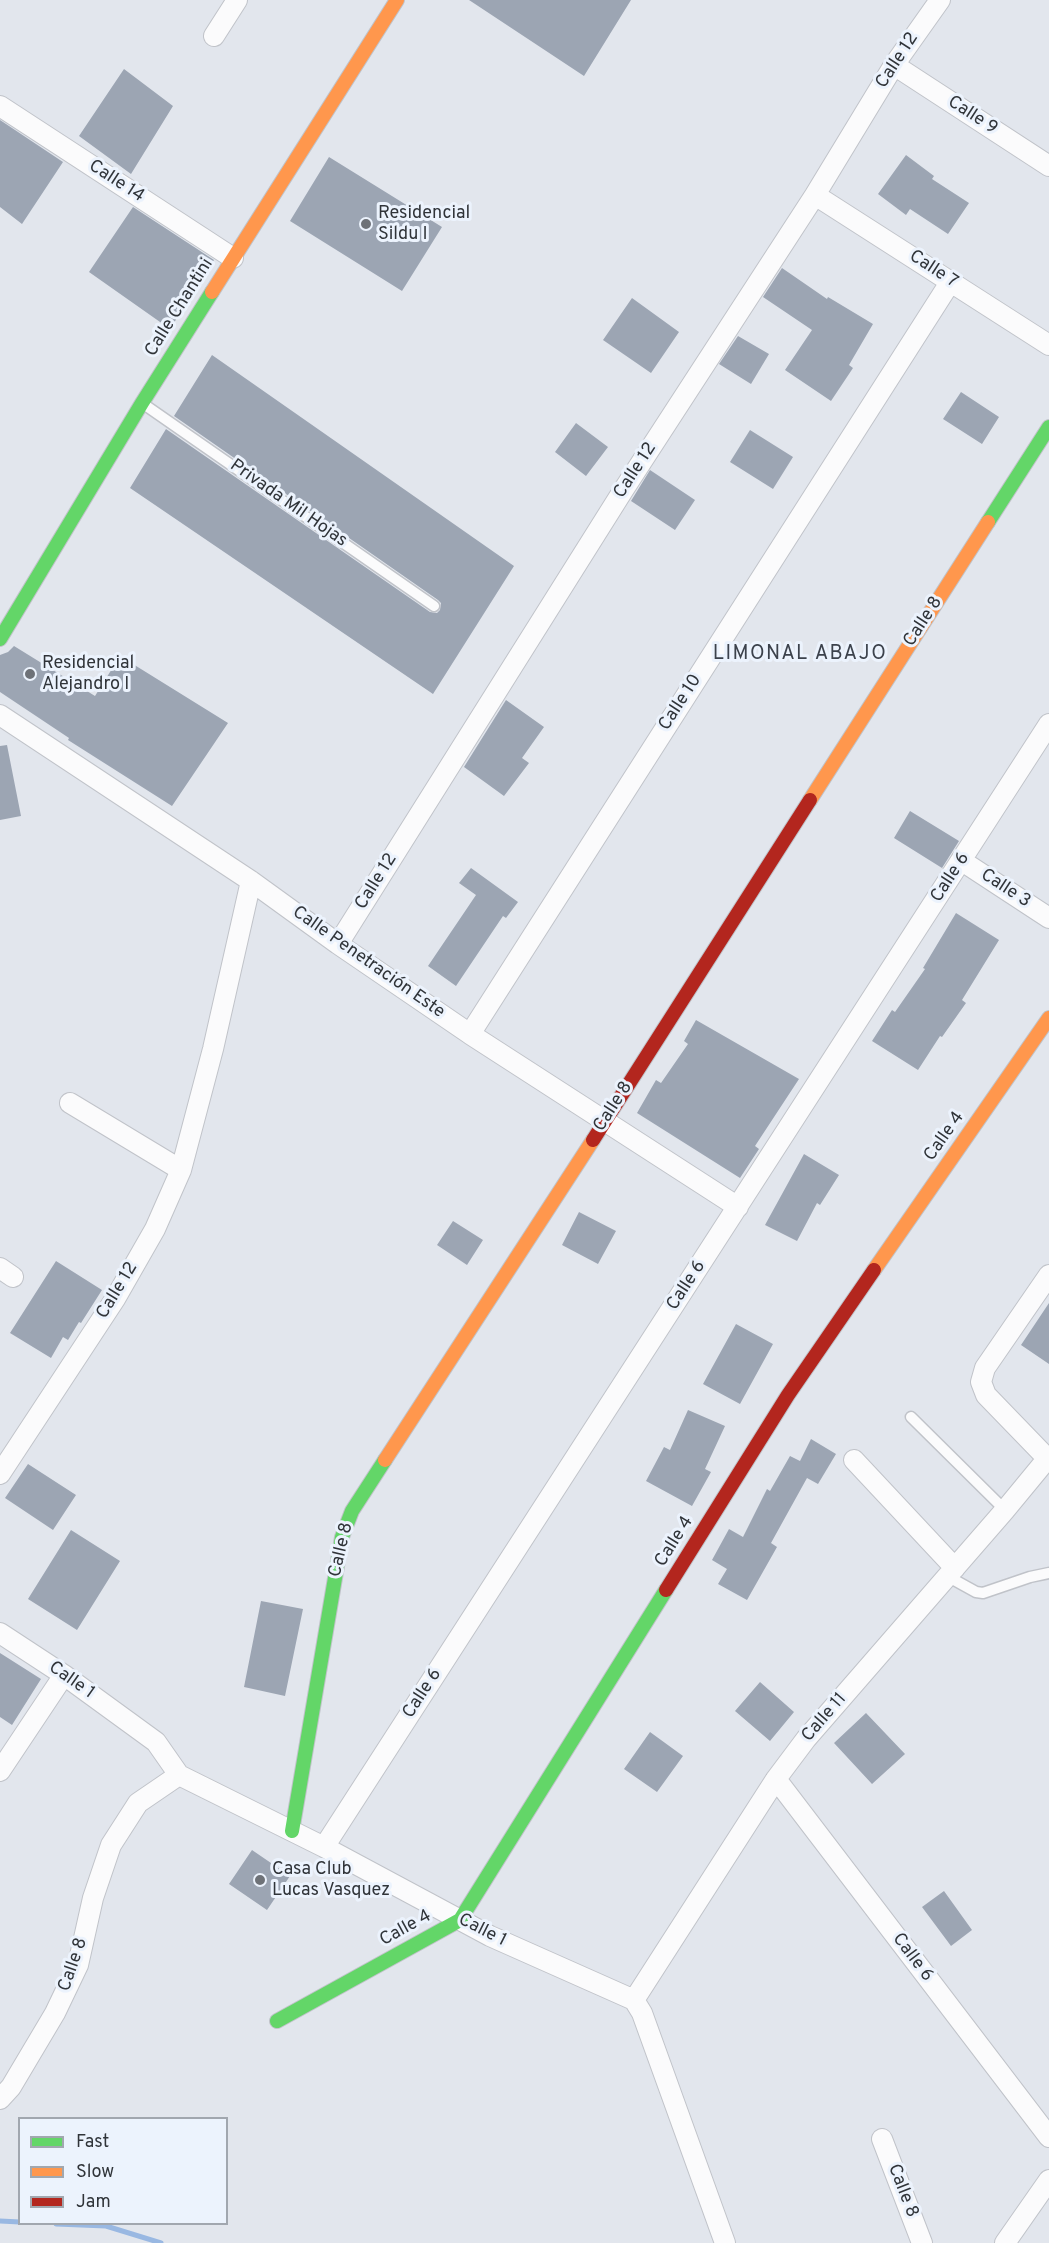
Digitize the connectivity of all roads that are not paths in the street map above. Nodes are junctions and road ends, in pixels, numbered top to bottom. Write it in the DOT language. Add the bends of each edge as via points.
graph roads {
  1 [pos="237,0"];
  2 [pos="397,0"];
  3 [pos="940,0"];
  4 [pos="214,36"];
  5 [pos="894,65"];
  6 [pos="0,106"];
  7 [pos="1049,166"];
  8 [pos="816,195"];
  9 [pos="233,258"];
  10 [pos="951,281"];
  11 [pos="1049,345"];
  12 [pos="142,403"];
  13 [pos="1049,427"];
  14 [pos="434,606"];
  15 [pos="0,639"];
  16 [pos="0,715"];
  17 [pos="1049,724"];
  18 [pos="962,861"];
  19 [pos="251,881"];
  20 [pos="1049,918"];
  21 [pos="338,944"];
  22 [pos="1049,1018"];
  23 [pos="470,1034"];
  24 [pos="70,1103"];
  25 [pos="604,1122"];
  26 [pos="181,1170"];
  27 [pos="738,1207"];
  28 [pos="1049,1275"];
  29 [pos="911,1417"];
  30 [pos="1048,1459"];
  31 [pos="854,1460"];
  32 [pos="0,1474"];
  33 [pos="1005,1510"];
  34 [pos="951,1572"];
  35 [pos="1049,1573"];
  36 [pos="0,1633"];
  37 [pos="64,1675"];
  38 [pos="0,1772"];
  39 [pos="179,1775"];
  40 [pos="776,1779"];
  41 [pos="292,1831"];
  42 [pos="324,1847"];
  43 [pos="460,1920"];
  44 [pos="634,2000"];
  45 [pos="277,2021"];
  46 [pos="0,2099"];
  47 [pos="1049,2137"];
  48 [pos="882,2139"];
  49 [pos="1049,2180"];
  50 [pos="725,2243"];
  51 [pos="922,2243"];
  52 [pos="1005,2243"];
  1 -- 4 [label="street"];
  2 -- 9 [label="street, Calle Chantini"];
  3 -- 5 [label="street, Calle 12"];
  5 -- 7 [label="street, Calle 9"];
  5 -- 8 [label="street, Calle 12"];
  6 -- 9 [label="street, Calle 14"];
  8 -- 10 [label="street, Calle 7"];
  8 -- 21 [label="street, Calle 12" via="624,489"];
  9 -- 12 [label="street, Calle Chantini"];
  10 -- 11 [label="street, Calle 7"];
  10 -- 23 [label="street, Calle 10"];
  12 -- 14 [label="lane, Privada Mil Hojas"];
  12 -- 15 [label="street, Calle Chantini"];
  13 -- 25 [label="street, Calle 8"];
  16 -- 19 [label="street, Calle Penetración Este"];
  17 -- 18 [label="street, Calle 6"];
  18 -- 20 [label="street, Calle 3"];
  18 -- 27 [label="street, Calle 6"];
  19 -- 21 [label="street, Calle Penetración Este"];
  19 -- 26 [label="street, Calle 12"];
  21 -- 23 [label="street, Calle Penetración Este"];
  22 -- 43 [label="street, Calle 4" via="788,1395"];
  23 -- 25 [label="street, Calle Penetración Este"];
  24 -- 26 [label="street"];
  25 -- 27 [label="street, Calle Penetración Este"];
  25 -- 41 [label="street, Calle 8" via="345,1524"];
  26 -- 32 [label="street, Calle 12" via="155,1229 115,1299"];
  27 -- 42 [label="street, Calle 6"];
  28 -- 30 [label="street" via="986,1368 981,1382 986,1395"];
  29 -- 33 [label="lane"];
  30 -- 33 [label="street, Calle 11"];
  31 -- 34 [label="street"];
  33 -- 34 [label="street, Calle 11"];
  34 -- 35 [label="lane" via="976,1592 983,1593"];
  34 -- 40 [label="street, Calle 11"];
  36 -- 37 [label="street, Calle 1"];
  37 -- 38 [label="street"];
  37 -- 39 [label="street, Calle 1" via="156,1742"];
  39 -- 41 [label="street, Calle 1"];
  39 -- 46 [label="street, Calle 8" via="138,1803 111,1845 93,1898 78,1965 56,2013"];
  40 -- 44 [label="street, Calle 11"];
  40 -- 47 [label="street, Calle 6"];
  41 -- 42 [label="street, Calle 1"];
  42 -- 43 [label="street, Calle 1"];
  43 -- 44 [label="street, Calle 1"];
  43 -- 45 [label="street, Calle 4"];
  44 -- 50 [label="street"];
  48 -- 51 [label="street, Calle 8"];
  49 -- 52 [label="street"];
}
